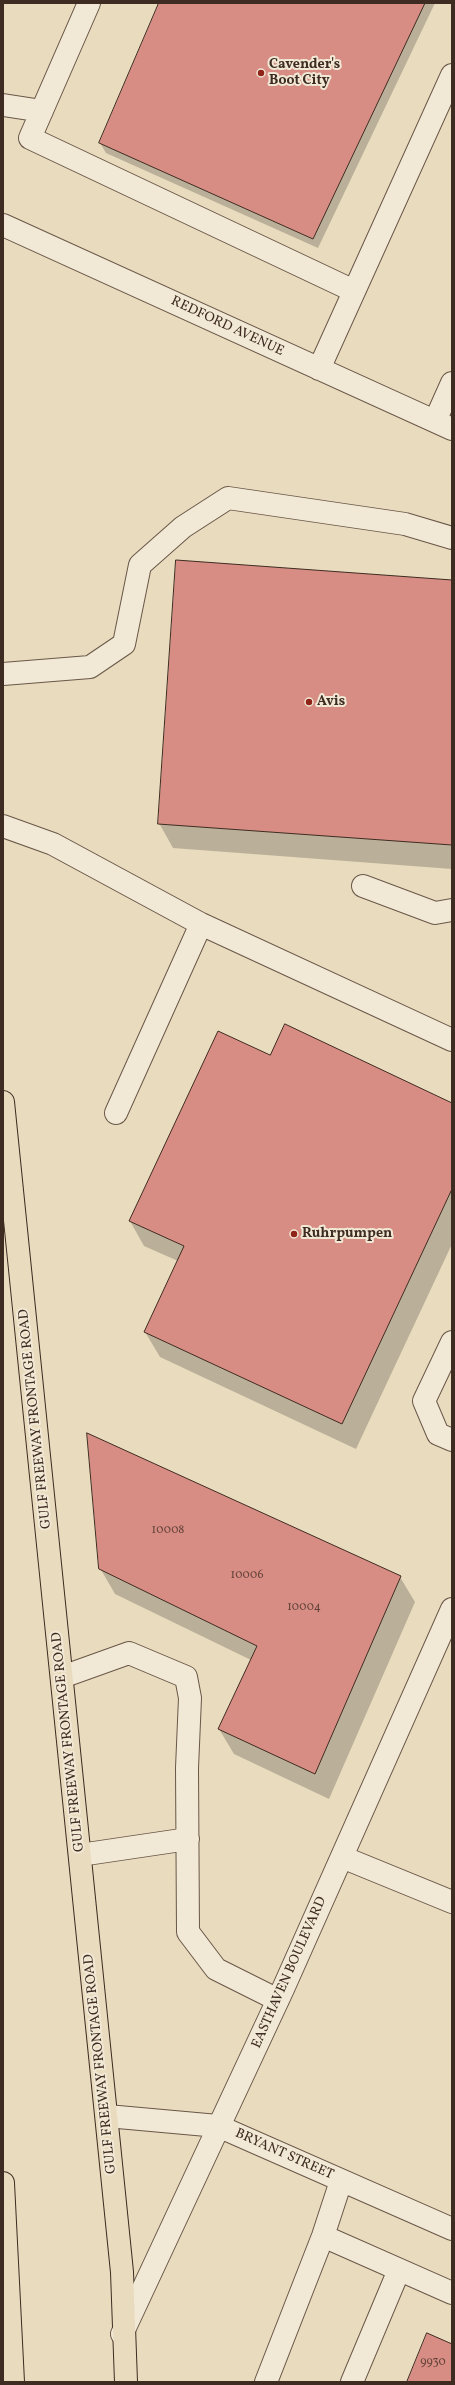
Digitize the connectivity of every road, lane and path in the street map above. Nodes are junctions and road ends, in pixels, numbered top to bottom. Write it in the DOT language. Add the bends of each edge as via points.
graph roads {
  1 [pos="89,3"];
  2 [pos="452,74"];
  3 [pos="3,105"];
  4 [pos="42,111"];
  5 [pos="3,225"];
  6 [pos="354,291"];
  7 [pos="319,369"];
  8 [pos="452,383"];
  9 [pos="443,425"];
  10 [pos="452,538"];
  11 [pos="3,674"];
  12 [pos="3,826"];
  13 [pos="363,886"];
  14 [pos="452,910"];
  15 [pos="202,924"];
  16 [pos="452,1040"];
  17 [pos="3,1102"];
  18 [pos="116,1114"];
  19 [pos="452,1342"];
  20 [pos="452,1440"];
  21 [pos="452,1609"];
  22 [pos="62,1677"];
  23 [pos="188,1839"];
  24 [pos="80,1855"];
  25 [pos="342,1857"];
  26 [pos="452,1902"];
  27 [pos="278,2000"];
  28 [pos="107,2116"];
  29 [pos="218,2126"];
  30 [pos="341,2180"];
  31 [pos="3,2183"];
  32 [pos="452,2229"];
  33 [pos="323,2236"];
  34 [pos="399,2270"];
  35 [pos="452,2294"];
  36 [pos="122,2334"];
  37 [pos="13,2382"];
  38 [pos="126,2382"];
  39 [pos="266,2382"];
  40 [pos="352,2382"];
  1 -- 4 [label="street"];
  2 -- 6 [label="street"];
  3 -- 4 [label="street"];
  4 -- 6 [label="street" via="30,138"];
  5 -- 7 [label="street, REDFORD AVENUE"];
  6 -- 7 [label="street"];
  7 -- 9 [label="street, REDFORD AVENUE"];
  8 -- 9 [label="street"];
  10 -- 11 [label="street" via="405,524 228,498 183,527 140,565 124,644 90,667"];
  12 -- 15 [label="street" via="53,844"];
  13 -- 14 [label="street" via="435,913"];
  15 -- 16 [label="street"];
  15 -- 18 [label="street"];
  17 -- 22 [label="main road, GULF FREEWAY FRONTAGE ROAD"];
  19 -- 20 [label="street" via="424,1401 438,1434"];
  21 -- 25 [label="street, EASTHAVEN BOULEVARD"];
  22 -- 23 [label="street" via="130,1653 186,1677 190,1698 187,1768"];
  22 -- 24 [label="main road, GULF FREEWAY FRONTAGE ROAD"];
  23 -- 24 [label="street"];
  23 -- 27 [label="street" via="188,1932 216,1969"];
  24 -- 28 [label="main road, GULF FREEWAY FRONTAGE ROAD"];
  25 -- 26 [label="street"];
  25 -- 27 [label="street, EASTHAVEN BOULEVARD"];
  27 -- 29 [label="street, EASTHAVEN BOULEVARD"];
  28 -- 29 [label="street, BRYANT STREET"];
  28 -- 36 [label="main road, GULF FREEWAY FRONTAGE ROAD" via="122,2272"];
  29 -- 30 [label="street, BRYANT STREET"];
  29 -- 36 [label="street, EASTHAVEN BOULEVARD"];
  30 -- 32 [label="street, BRYANT STREET"];
  30 -- 33 [label="street"];
  31 -- 37 [label="main road"];
  33 -- 34 [label="street"];
  33 -- 39 [label="street"];
  34 -- 35 [label="street"];
  34 -- 40 [label="street"];
  36 -- 38 [label="main road, GULF FREEWAY FRONTAGE ROAD"];
}
